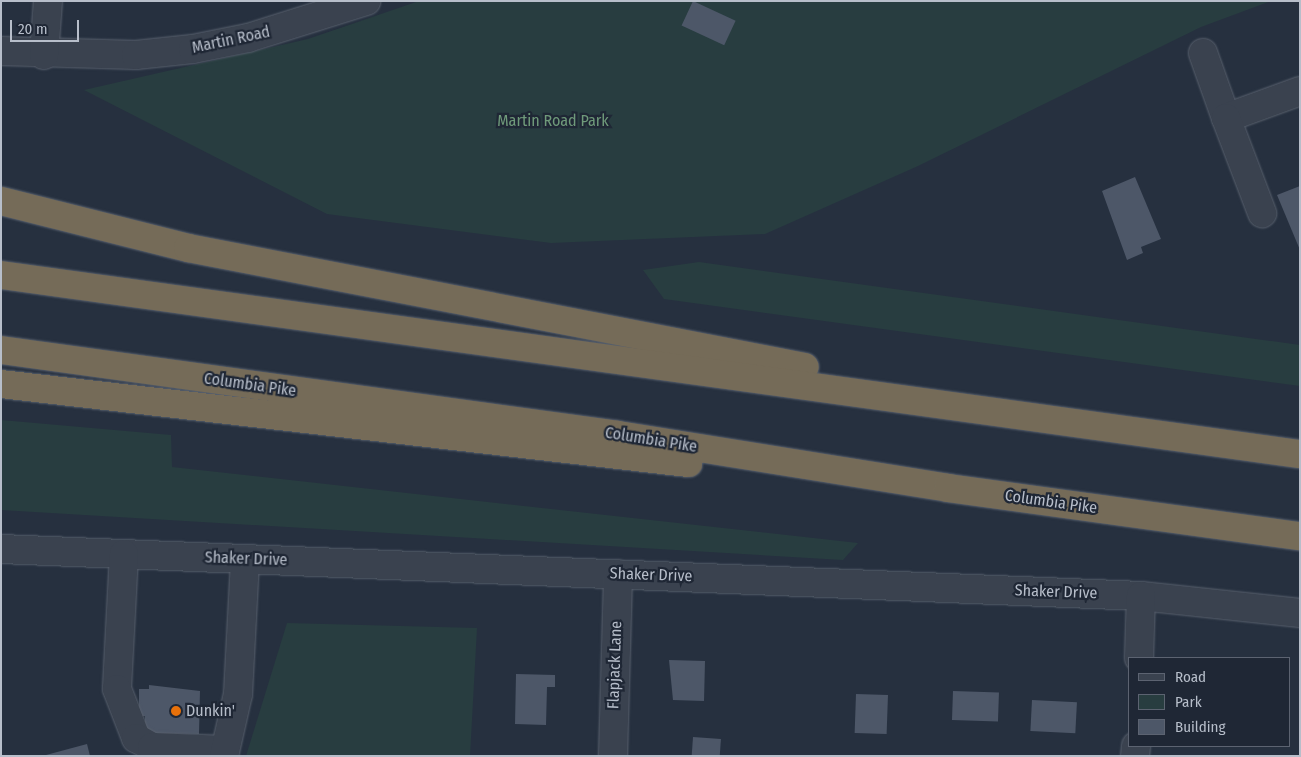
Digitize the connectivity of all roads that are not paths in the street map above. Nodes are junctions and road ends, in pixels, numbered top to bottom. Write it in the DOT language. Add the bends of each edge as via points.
graph roads {
  1 [pos="48,1"];
  2 [pos="366,1"];
  3 [pos="1,51"];
  4 [pos="1203,54"];
  5 [pos="44,56"];
  6 [pos="1300,91"];
  7 [pos="1226,118"];
  8 [pos="1,201"];
  9 [pos="1262,213"];
  10 [pos="1,275"];
  11 [pos="1,350"];
  12 [pos="1,384"];
  13 [pos="1212,442"];
  14 [pos="1300,454"];
  15 [pos="948,488"];
  16 [pos="1300,536"];
  17 [pos="1,550"];
  18 [pos="124,554"];
  19 [pos="245,559"];
  20 [pos="618,574"];
  21 [pos="1141,596"];
  22 [pos="1300,613"];
  23 [pos="1139,657"];
  24 [pos="224,753"];
  25 [pos="613,756"];
  1 -- 5 [label="street"];
  2 -- 5 [label="street, Martin Road" via="248,38 193,49 136,55"];
  3 -- 5 [label="street, Martin Road"];
  4 -- 7 [label="street"];
  6 -- 7 [label="street"];
  7 -- 9 [label="street"];
  8 -- 13 [label="highway" via="170,244 556,322"];
  10 -- 13 [label="highway"];
  11 -- 15 [label="highway, Columbia Pike" via="618,435"];
  12 -- 15 [label="highway" via="614,456"];
  13 -- 14 [label="highway"];
  15 -- 16 [label="highway, Columbia Pike"];
  17 -- 18 [label="street, Shaker Drive"];
  18 -- 19 [label="street, Shaker Drive"];
  18 -- 24 [label="street" via="117,689 136,738 152,747"];
  19 -- 20 [label="street, Shaker Drive"];
  19 -- 24 [label="street" via="238,694"];
  20 -- 21 [label="street, Shaker Drive"];
  20 -- 25 [label="street, Flapjack Lane"];
  21 -- 22 [label="street, Shaker Drive"];
  21 -- 23 [label="street"];
}
